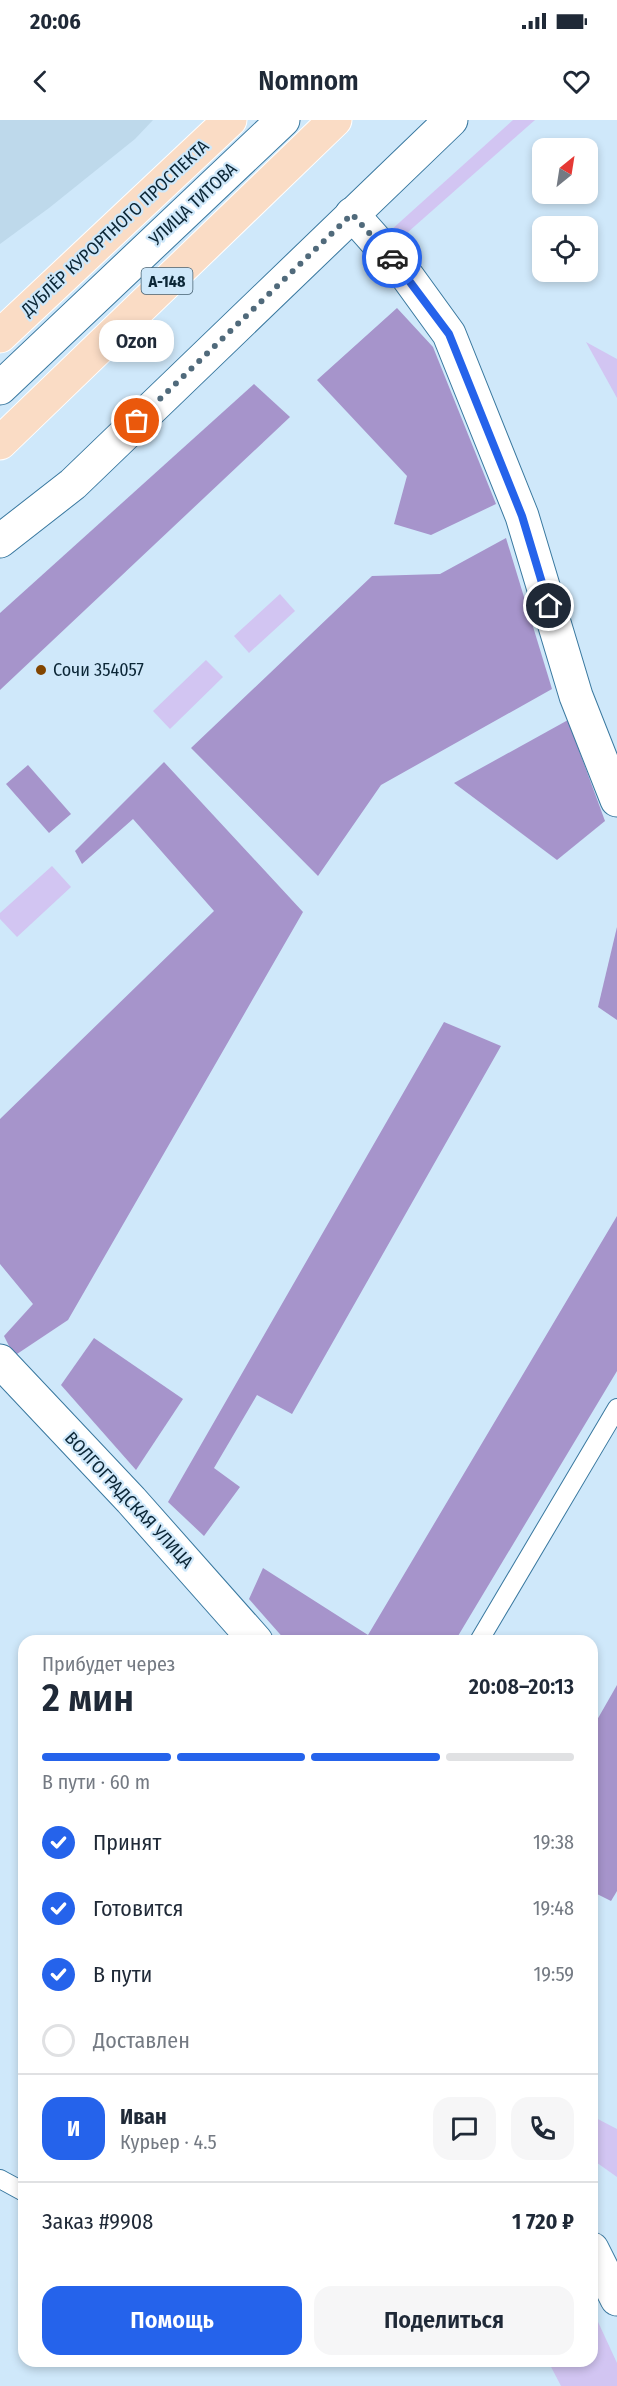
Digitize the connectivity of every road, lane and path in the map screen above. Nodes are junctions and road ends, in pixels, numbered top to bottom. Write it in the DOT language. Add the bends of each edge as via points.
graph roads {
  1 [pos="230,120"];
  2 [pos="283,120"];
  3 [pos="335,120"];
  4 [pos="451,120"];
  5 [pos="352,214"];
  6 [pos="0,336"];
  7 [pos="0,388"];
  8 [pos="0,443"];
  9 [pos="0,541"];
  10 [pos="613,782"];
  11 [pos="0,1361"];
  12 [pos="617,1408"];
  13 [pos="251,1635"];
  14 [pos="483,1635"];
  15 [pos="0,2179"];
  16 [pos="18,2189"];
  17 [pos="598,2261"];
  18 [pos="617,2299"];
  1 -- 6 [label="main road, ДУБЛЁР КУРОРТНОГО ПРОСПЕКТА"];
  2 -- 7 [label="street, УЛИЦА ТИТОВА"];
  3 -- 8 [label="main road, А-148"];
  4 -- 5 [label="street"];
  5 -- 9 [label="street" via="73,484"];
  5 -- 10 [label="street" via="407,276 449,334 522,516 576,696"];
  11 -- 13 [label="street, ВОЛГОГРАДСКАЯ УЛИЦА"];
  12 -- 14 [label="lane"];
  15 -- 16 [label="lane"];
  17 -- 18 [label="street"];
}
